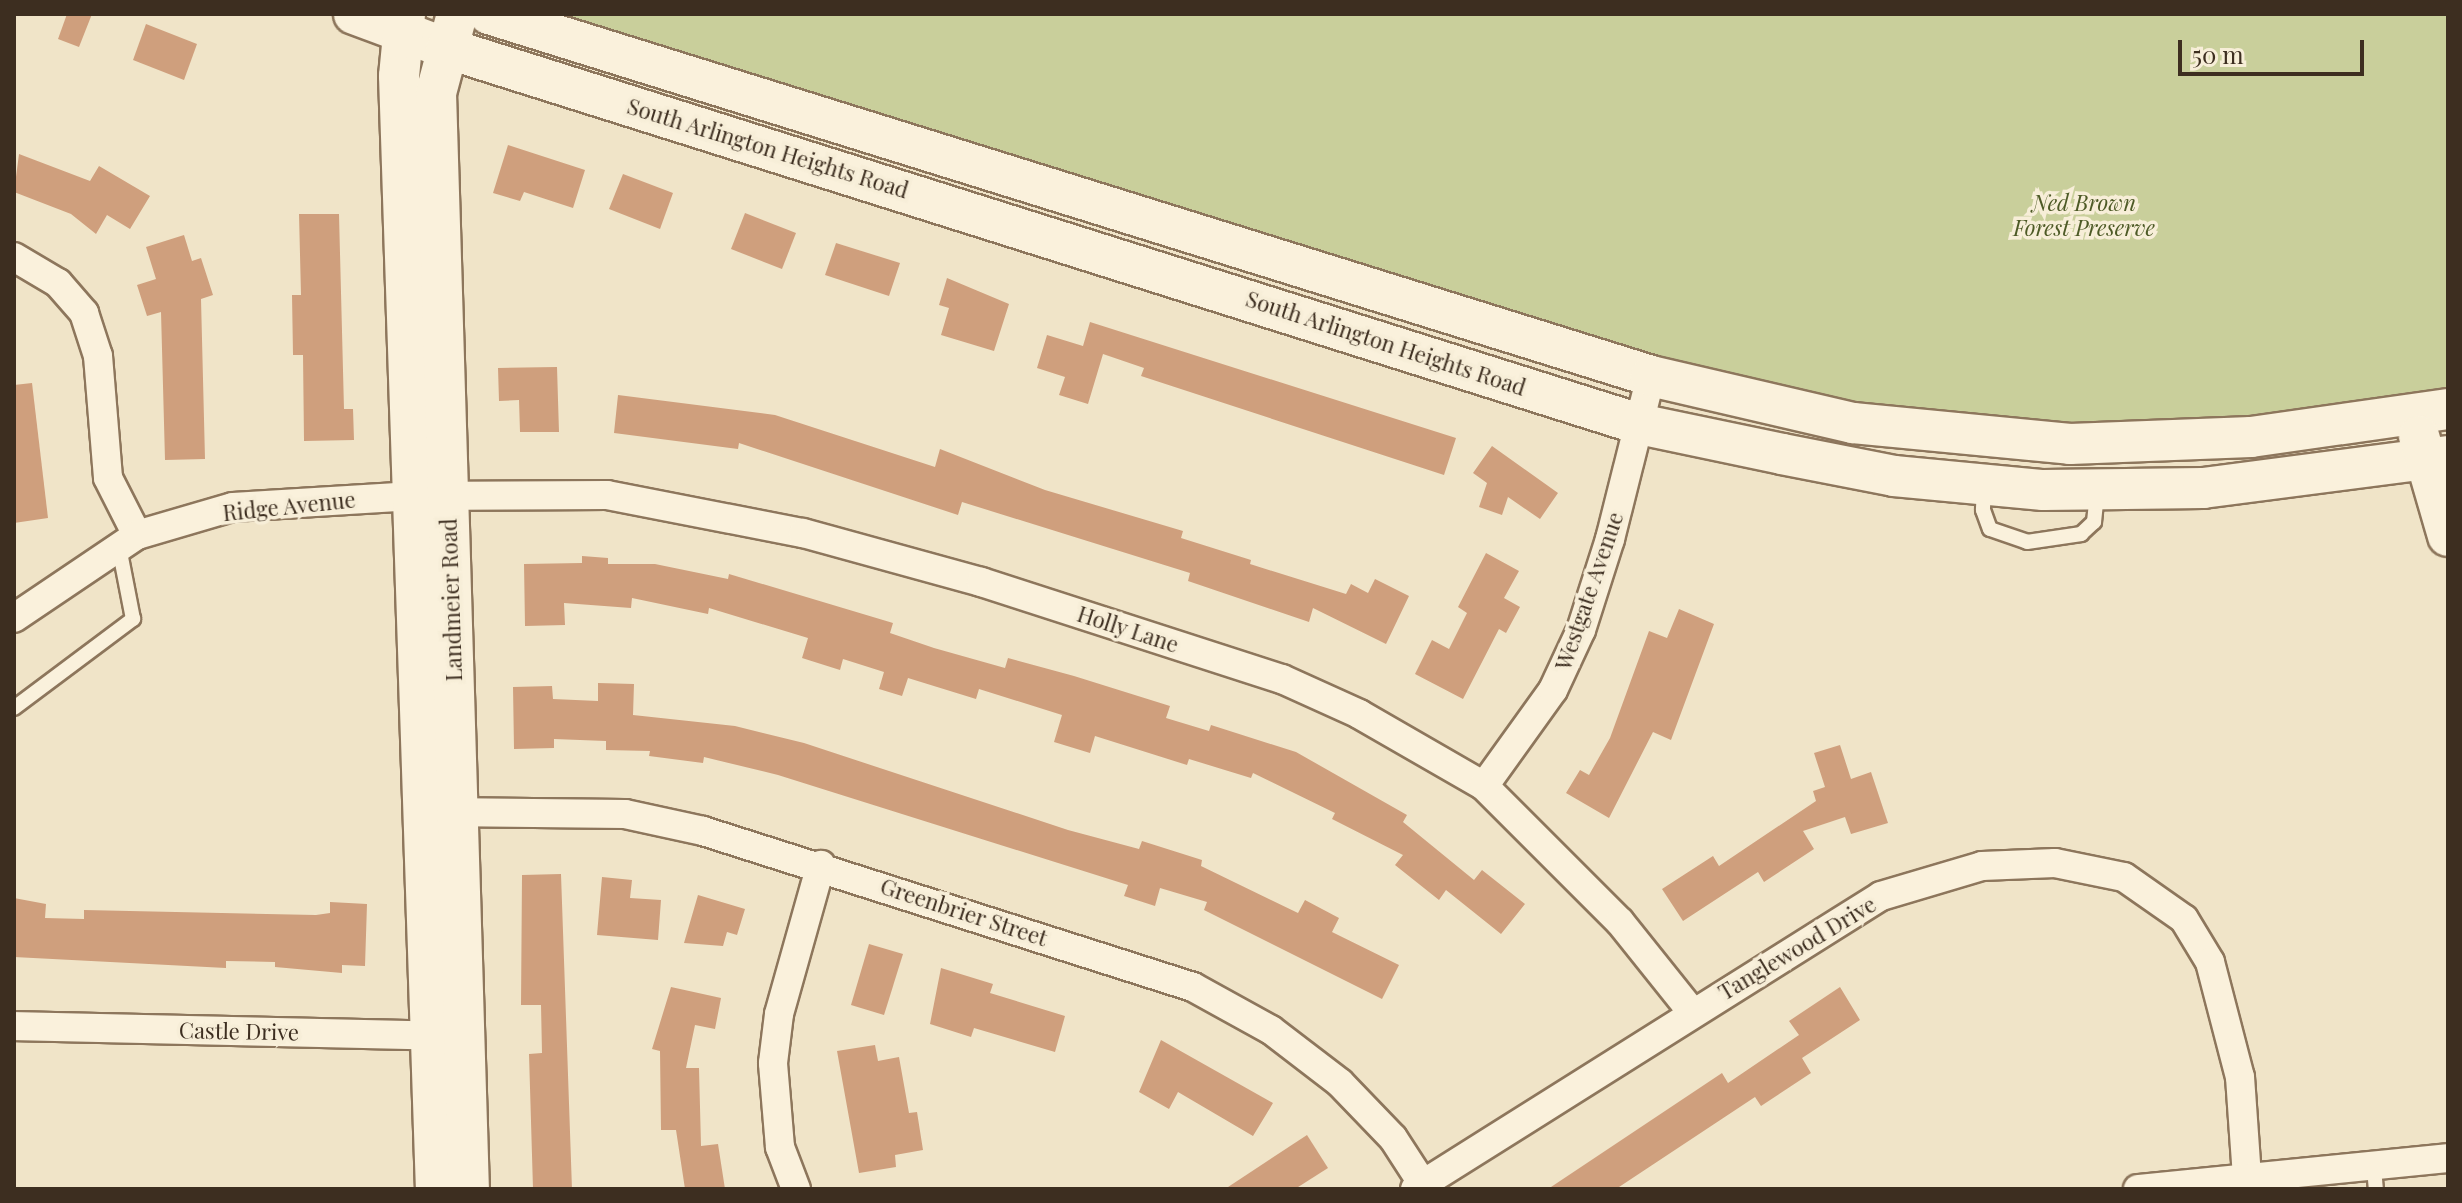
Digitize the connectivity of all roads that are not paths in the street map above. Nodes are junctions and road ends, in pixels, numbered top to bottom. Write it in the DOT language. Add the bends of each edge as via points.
graph roads {
  1 [pos="354,14"];
  2 [pos="489,14"];
  3 [pos="404,23"];
  4 [pos="452,31"];
  5 [pos="14,257"];
  6 [pos="1651,376"];
  7 [pos="2431,413"];
  8 [pos="1639,424"];
  9 [pos="2437,459"];
  10 [pos="1985,484"];
  11 [pos="2097,489"];
  12 [pos="431,496"];
  13 [pos="2448,536"];
  14 [pos="128,541"];
  15 [pos="14,618"];
  16 [pos="14,708"];
  17 [pos="1484,786"];
  18 [pos="441,812"];
  19 [pos="821,865"];
  20 [pos="1692,1012"];
  21 [pos="14,1026"];
  22 [pos="448,1036"];
  23 [pos="2448,1158"];
  24 [pos="2375,1178"];
  25 [pos="2248,1184"];
  26 [pos="1422,1187"];
  27 [pos="436,1189"];
  28 [pos="469,1189"];
  29 [pos="796,1189"];
  30 [pos="2138,1189"];
  1 -- 3 [label="main road, South Arlington Heights Road"];
  2 -- 6 [label="main road, South Arlington Heights Road"];
  3 -- 4 [label="main road, South Arlington Heights Road"];
  3 -- 12 [label="main road, Landmeier Road"];
  4 -- 8 [label="main road, South Arlington Heights Road"];
  4 -- 12 [label="main road, Landmeier Road" via="436,93"];
  5 -- 14 [label="street" via="58,283 84,313 98,356 108,478"];
  6 -- 7 [label="main road, South Arlington Heights Road" via="1853,423 2070,444 2251,437"];
  6 -- 8 [label="street, Westgate Avenue"];
  7 -- 9 [label="main road"];
  8 -- 10 [label="main road, South Arlington Heights Road" via="1894,476"];
  8 -- 17 [label="street, Westgate Avenue" via="1610,539 1567,663"];
  9 -- 11 [label="main road, South Arlington Heights Road" via="2203,488"];
  9 -- 13 [label="main road"];
  10 -- 11 [label="main road, South Arlington Heights Road"];
  10 -- 11 [label="lane" via="1983,510 1990,529 2027,542 2081,534 2094,522"];
  12 -- 14 [label="street, Ridge Avenue" via="233,507"];
  12 -- 17 [label="street, Holly Lane" via="639,499 803,533 981,582 1282,679 1347,708"];
  12 -- 18 [label="main road, Landmeier Road"];
  14 -- 15 [label="street, Ridge Avenue"];
  14 -- 16 [label="lane" via="133,619"];
  17 -- 20 [label="street, Holly Lane" via="1620,922"];
  18 -- 19 [label="street, Greenbrier Street" via="625,814"];
  18 -- 22 [label="main road, Landmeier Road"];
  19 -- 26 [label="street, Greenbrier Street" via="1193,987 1271,1030 1340,1083 1393,1138"];
  19 -- 29 [label="street" via="779,1014 773,1063 780,1147"];
  20 -- 25 [label="street, Tanglewood Drive" via="1881,896 1982,866 2055,863 2124,877 2184,919 2210,962 2240,1077"];
  20 -- 26 [label="street, Tanglewood Drive"];
  21 -- 22 [label="street, Castle Drive"];
  22 -- 27 [label="main road, Landmeier Road"];
  22 -- 28 [label="main road, Landmeier Road"];
  23 -- 24 [label="street"];
  24 -- 25 [label="street"];
  25 -- 30 [label="street"];
}
